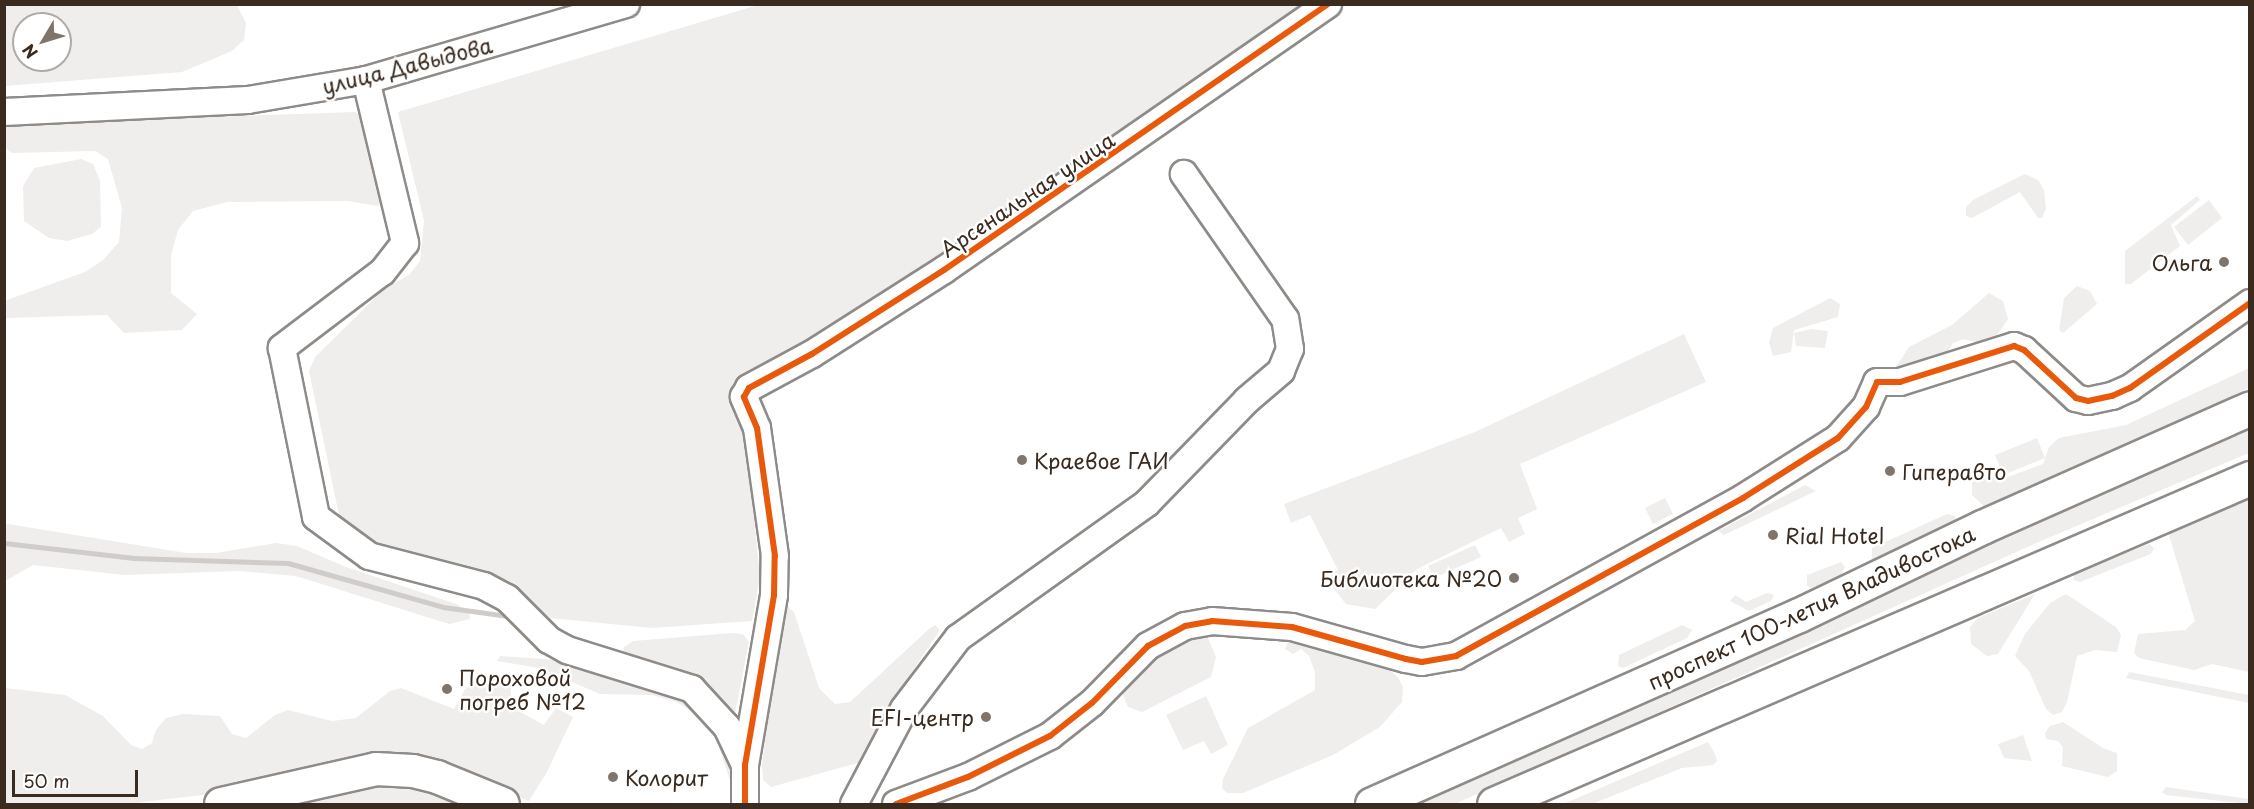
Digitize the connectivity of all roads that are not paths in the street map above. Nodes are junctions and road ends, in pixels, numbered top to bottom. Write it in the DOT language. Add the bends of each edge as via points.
graph roads {
  1 [pos="626,4"];
  2 [pos="1328,4"];
  3 [pos="366,80"];
  4 [pos="4,112"];
  5 [pos="1184,174"];
  6 [pos="2250,303"];
  7 [pos="2250,408"];
  8 [pos="2250,478"];
  9 [pos="745,765"];
  10 [pos="221,804"];
  11 [pos="503,804"];
  12 [pos="745,804"];
  13 [pos="854,804"];
  14 [pos="896,804"];
  15 [pos="1372,804"];
  16 [pos="1494,804"];
  1 -- 3 [label="street, улица Давыдова"];
  2 -- 9 [label="street, Арсенальная улица" via="944,270 812,354 749,388 744,403 757,428 775,556 774,595"];
  3 -- 4 [label="street, улица Давыдова" via="248,100"];
  3 -- 9 [label="street" via="405,243 382,272 282,348 316,517 369,556 484,586 507,598 549,640 567,650 692,689 727,727"];
  5 -- 13 [label="street" via="1285,319 1290,349 1281,371 1247,400 1147,503 958,638 904,709"];
  6 -- 14 [label="street" via="2130,388 2112,396 2088,401 2076,398 2024,350 2014,346 1900,382 1877,382 1866,407 1851,426 1808,457 1626,565 1456,656 1422,662 1292,627 1212,621 1185,626 1148,646 1092,704 1050,736 968,777"];
  7 -- 15 [label="highway, проспект 100-летия Владивостока" via="1982,527 1799,615"];
  8 -- 16 [label="highway"];
  9 -- 12 [label="street"];
  10 -- 11 [label="main road" via="376,769 437,777"];
}
